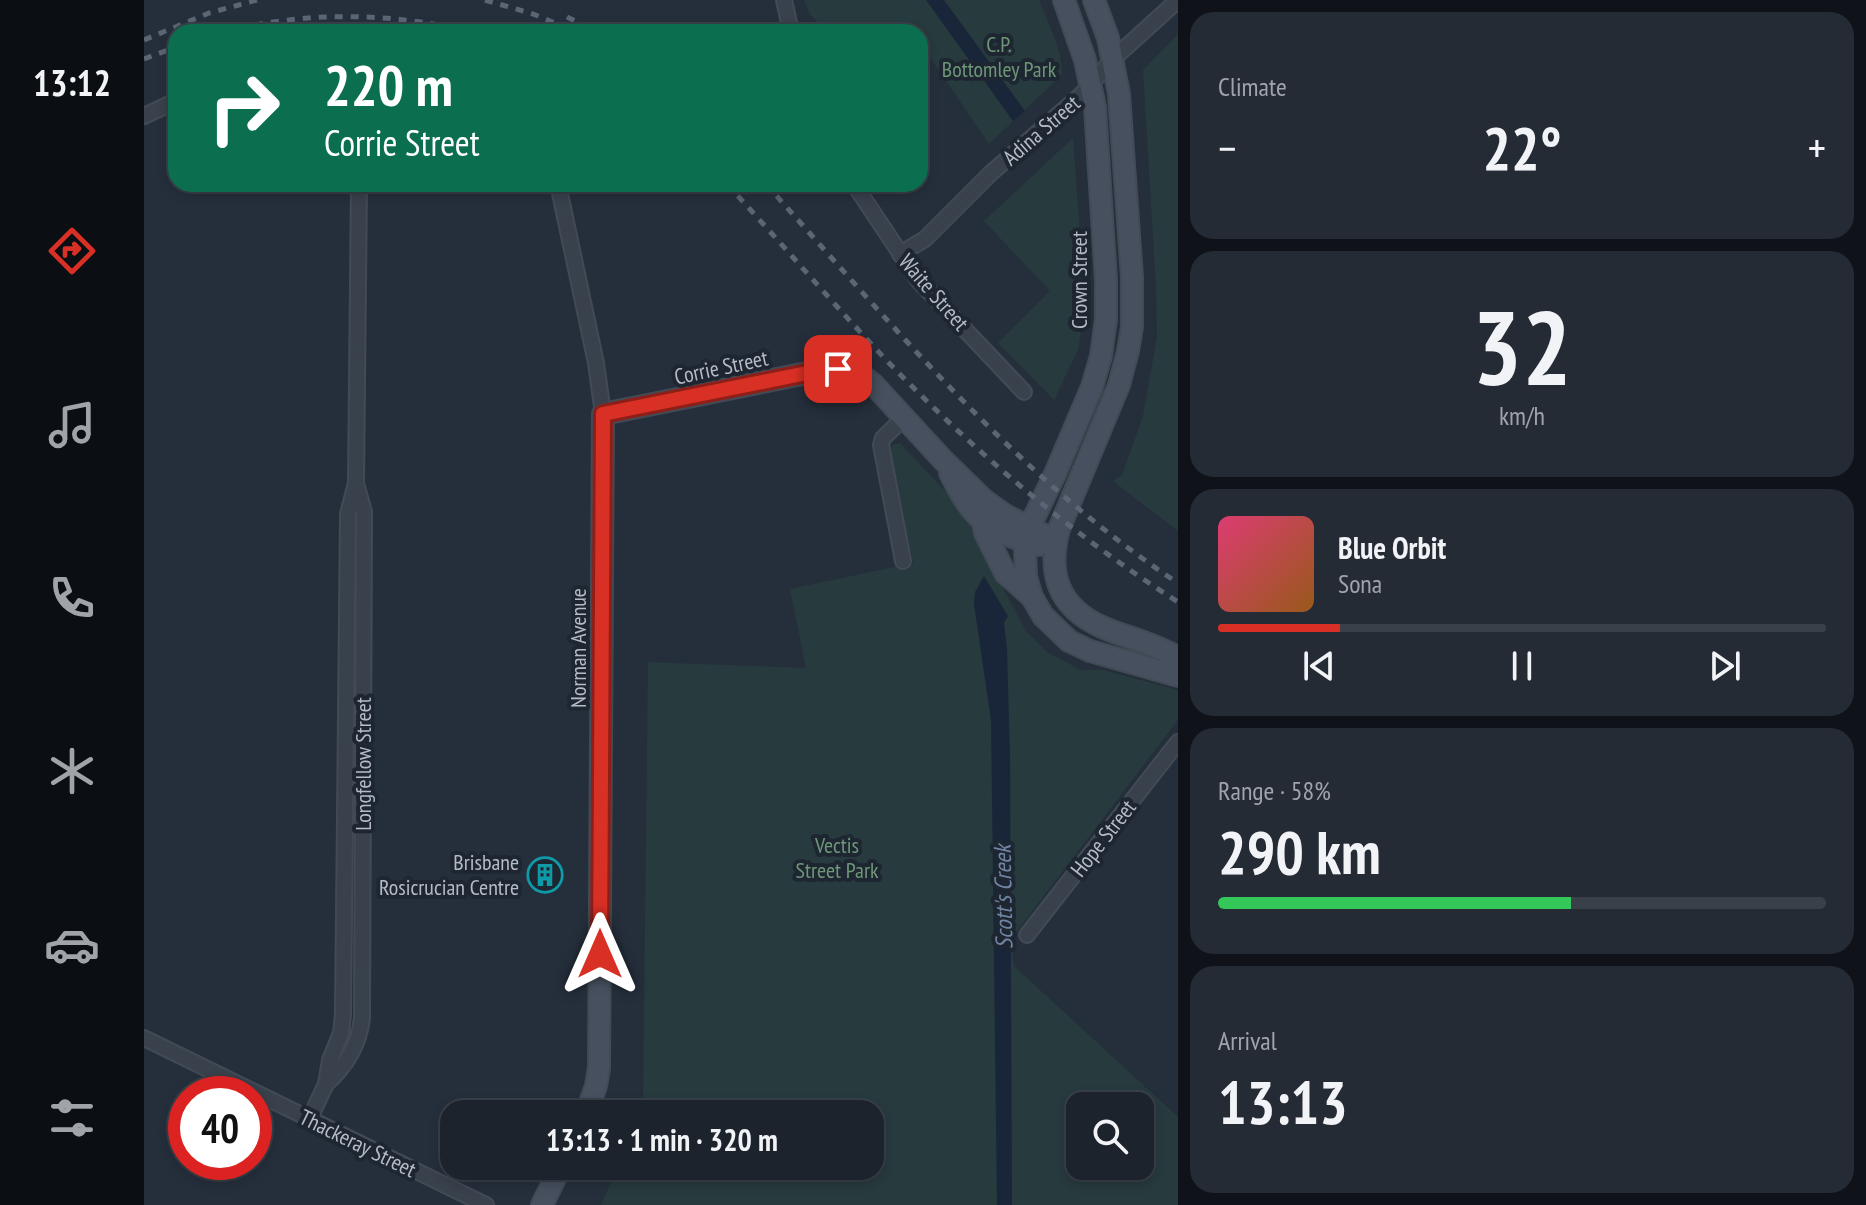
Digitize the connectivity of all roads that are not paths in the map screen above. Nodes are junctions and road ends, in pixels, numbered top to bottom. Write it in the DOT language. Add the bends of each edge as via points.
graph roads {
  1 [pos="784,0"];
  2 [pos="1064,0"];
  3 [pos="1094,0"];
  4 [pos="1178,0"];
  5 [pos="789,24"];
  6 [pos="1113,59"];
  7 [pos="1091,85"];
  8 [pos="168,105"];
  9 [pos="144,116"];
  10 [pos="359,192"];
  11 [pos="560,192"];
  12 [pos="859,192"];
  13 [pos="900,254"];
  14 [pos="1024,392"];
  15 [pos="603,414"];
  16 [pos="904,418"];
  17 [pos="943,460"];
  18 [pos="983,522"];
  19 [pos="1027,535"];
  20 [pos="1055,545"];
  21 [pos="903,561"];
  22 [pos="1032,597"];
  23 [pos="1178,657"];
  24 [pos="1178,676"];
  25 [pos="1178,742"];
  26 [pos="1027,935"];
  27 [pos="144,1038"];
  28 [pos="591,1100"];
  29 [pos="309,1120"];
  30 [pos="554,1180"];
  31 [pos="486,1205"];
  32 [pos="542,1205"];
  1 -- 5 [label="street"];
  2 -- 7 [label="main road, Crown Street"];
  3 -- 6 [label="main road"];
  4 -- 6 [label="street, Adina Street"];
  6 -- 7 [label="street, Adina Street"];
  6 -- 20 [label="main road" via="1124,141 1132,327 1119,385"];
  7 -- 13 [label="street, Adina Street" via="925,239"];
  7 -- 19 [label="main road, Crown Street" via="1106,280 1104,336 1092,387"];
  8 -- 9 [label="street"];
  10 -- 29 [label="street, Longfellow Street" via="356,483 364,512 362,1018 343,1068 326,1084"];
  11 -- 15 [label="street, Norman Avenue"];
  12 -- 13 [label="street, Waite Street"];
  13 -- 14 [label="street, Waite Street" via="926,289"];
  15 -- 16 [label="main road, Corrie Street" via="835,369 869,380"];
  15 -- 28 [label="main road, Norman Avenue" via="599,1068"];
  16 -- 17 [label="main road"];
  16 -- 21 [label="street" via="881,445"];
  17 -- 18 [label="main road" via="963,500"];
  17 -- 19 [label="main road"];
  18 -- 19 [label="main road" via="1002,534"];
  18 -- 22 [label="main road" via="1005,573"];
  19 -- 20 [label="main road"];
  19 -- 22 [label="main road, Crown Street" via="1025,566"];
  20 -- 23 [label="main road" via="1059,588 1070,605 1103,628"];
  22 -- 24 [label="main road" via="1049,624 1080,647"];
  25 -- 26 [label="street, Hope Street"];
  27 -- 29 [label="street, Thackeray Street"];
  29 -- 31 [label="street, Thackeray Street"];
  30 -- 32 [label="main road"];
}
